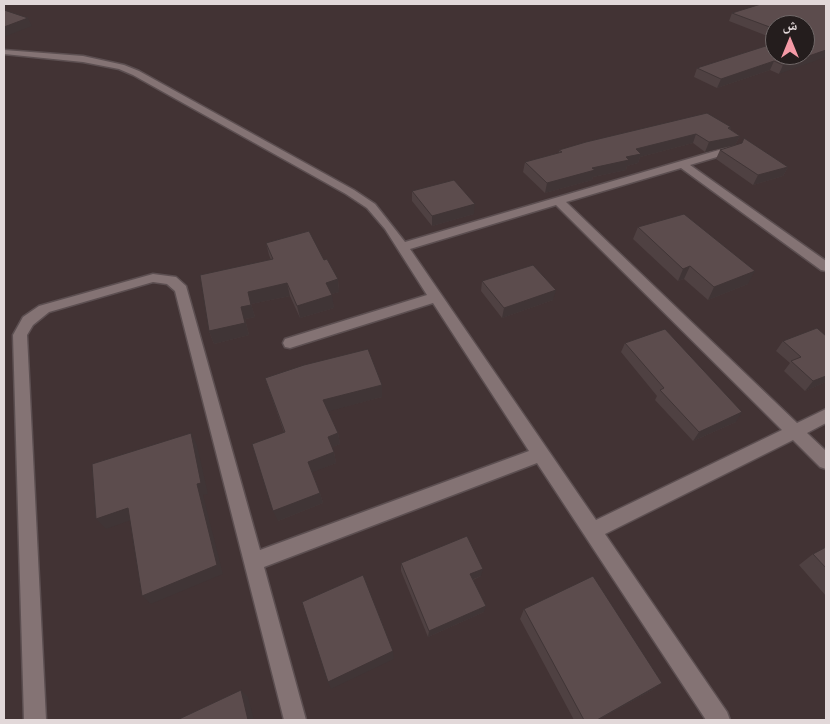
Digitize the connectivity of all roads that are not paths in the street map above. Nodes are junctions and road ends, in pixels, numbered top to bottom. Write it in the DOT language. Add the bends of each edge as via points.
graph roads {
  1 [pos="4,52"];
  2 [pos="733,149"];
  3 [pos="682,164"];
  4 [pos="558,201"];
  5 [pos="402,247"];
  6 [pos="826,267"];
  7 [pos="436,297"];
  8 [pos="290,343"];
  9 [pos="826,416"];
  10 [pos="794,432"];
  11 [pos="540,454"];
  12 [pos="826,462"];
  13 [pos="592,531"];
  14 [pos="253,562"];
  15 [pos="35,720"];
  16 [pos="295,720"];
  17 [pos="719,720"];
  1 -- 5 [label="street" via="83,59 136,73 350,192 380,216"];
  2 -- 3 [label="street"];
  3 -- 4 [label="street"];
  3 -- 6 [label="street"];
  4 -- 5 [label="street"];
  4 -- 10 [label="street"];
  5 -- 7 [label="street"];
  7 -- 8 [label="street"];
  7 -- 11 [label="street"];
  9 -- 10 [label="street"];
  10 -- 12 [label="street"];
  10 -- 13 [label="street"];
  11 -- 13 [label="street"];
  11 -- 14 [label="street"];
  13 -- 17 [label="street"];
  14 -- 15 [label="street" via="181,289 177,284 162,278 143,279 54,305 36,314 23,328 20,342"];
  14 -- 16 [label="street"];
}
